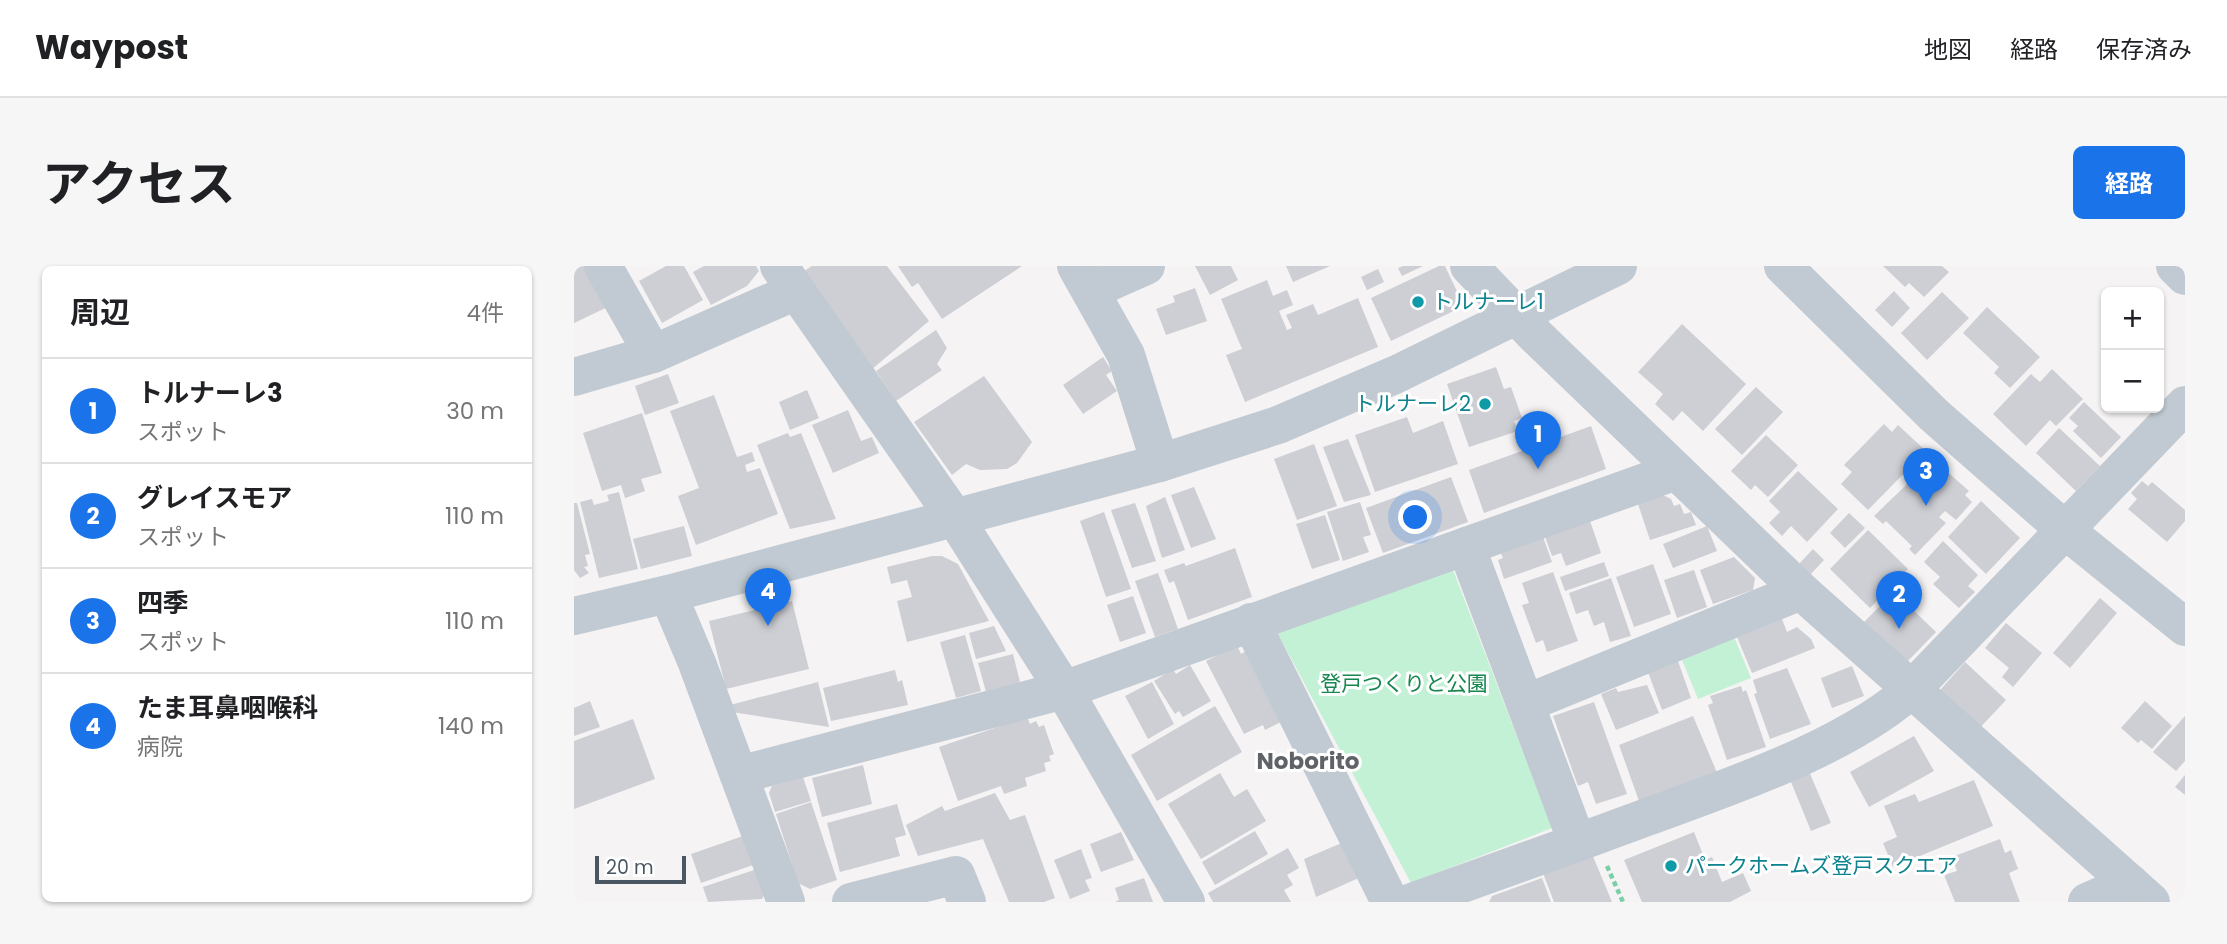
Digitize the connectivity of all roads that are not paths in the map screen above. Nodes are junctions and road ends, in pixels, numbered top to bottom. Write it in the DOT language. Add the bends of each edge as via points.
graph roads {
  1 [pos="603,266"];
  2 [pos="1146,266"];
  3 [pos="1469,266"];
  4 [pos="1618,266"];
  5 [pos="1783,266"];
  6 [pos="2175,266"];
  7 [pos="2185,276"];
  8 [pos="1084,278"];
  9 [pos="788,279"];
  10 [pos="1517,318"];
  11 [pos="653,354"];
  12 [pos="574,377"];
  13 [pos="2185,405"];
  14 [pos="1160,463"];
  15 [pos="1676,471"];
  16 [pos="955,518"];
  17 [pos="2065,530"];
  18 [pos="1466,546"];
  19 [pos="1801,591"];
  20 [pos="668,594"];
  21 [pos="574,617"];
  22 [pos="1251,622"];
  23 [pos="2185,626"];
  24 [pos="1065,690"];
  25 [pos="1910,691"];
  26 [pos="1527,703"];
  27 [pos="739,775"];
  28 [pos="1577,842"];
  29 [pos="2141,892"];
  30 [pos="786,902"];
  31 [pos="851,902"];
  32 [pos="967,902"];
  33 [pos="1186,902"];
  34 [pos="1390,902"];
  35 [pos="1412,902"];
  36 [pos="2087,902"];
  1 -- 11 [label="street"];
  2 -- 8 [label="street"];
  3 -- 10 [label="street"];
  4 -- 10 [label="street"];
  5 -- 17 [label="street" via="1934,415"];
  6 -- 7 [label="street"];
  8 -- 14 [label="street" via="1126,355"];
  9 -- 11 [label="street"];
  9 -- 16 [label="street"];
  10 -- 14 [label="street" via="1278,425"];
  10 -- 15 [label="street"];
  11 -- 12 [label="street"];
  13 -- 17 [label="street"];
  14 -- 16 [label="street"];
  15 -- 18 [label="street"];
  15 -- 19 [label="street"];
  16 -- 20 [label="street"];
  16 -- 24 [label="street"];
  17 -- 23 [label="street"];
  17 -- 25 [label="street"];
  18 -- 22 [label="street"];
  18 -- 26 [label="street"];
  19 -- 25 [label="street"];
  19 -- 26 [label="street"];
  20 -- 21 [label="street"];
  20 -- 27 [label="street"];
  22 -- 24 [label="street"];
  22 -- 34 [label="street"];
  24 -- 27 [label="street"];
  24 -- 33 [label="street"];
  25 -- 28 [label="street" via="1881,714 1806,754"];
  25 -- 29 [label="street"];
  26 -- 28 [label="street"];
  27 -- 30 [label="street"];
  28 -- 35 [label="street"];
  29 -- 36 [label="street"];
  31 -- 32 [label="street" via="956,875"];
}
